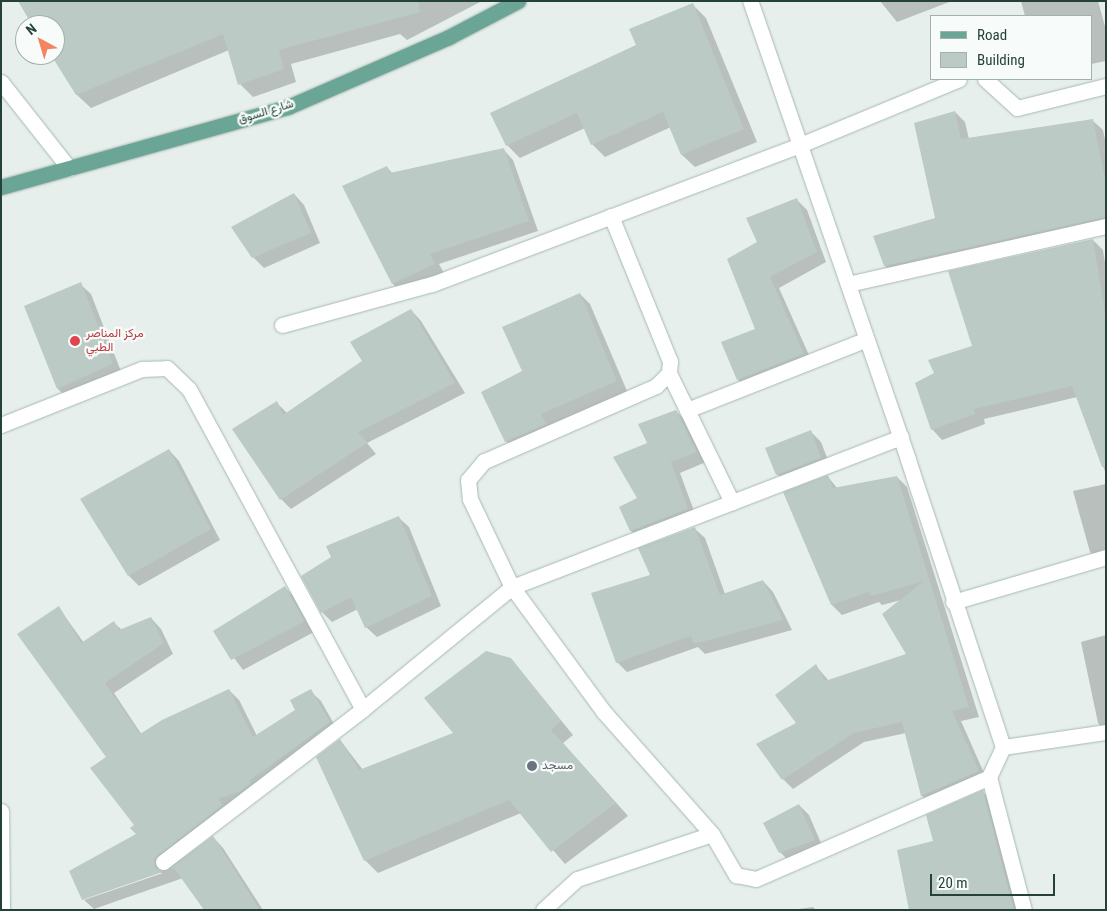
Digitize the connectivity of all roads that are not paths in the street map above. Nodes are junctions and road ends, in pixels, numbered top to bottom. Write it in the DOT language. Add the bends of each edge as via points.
graph roads {
  1 [pos="518,1"];
  2 [pos="750,1"];
  3 [pos="957,80"];
  4 [pos="986,80"];
  5 [pos="1,82"];
  6 [pos="1106,86"];
  7 [pos="800,145"];
  8 [pos="69,168"];
  9 [pos="1,187"];
  10 [pos="611,216"];
  11 [pos="1106,226"];
  12 [pos="848,284"];
  13 [pos="282,325"];
  14 [pos="867,339"];
  15 [pos="670,373"];
  16 [pos="687,410"];
  17 [pos="1,425"];
  18 [pos="901,437"];
  19 [pos="732,502"];
  20 [pos="1106,557"];
  21 [pos="512,586"];
  22 [pos="953,602"];
  23 [pos="362,709"];
  24 [pos="1106,732"];
  25 [pos="1003,747"];
  26 [pos="989,777"];
  27 [pos="1,811"];
  28 [pos="712,834"];
  29 [pos="163,862"];
  30 [pos="2,910"];
  31 [pos="543,910"];
  32 [pos="1024,910"];
  1 -- 8 [label="main road, شارع السوق" via="449,37 288,107"];
  2 -- 7 [label="street"];
  3 -- 7 [label="street"];
  4 -- 6 [label="street" via="1017,108"];
  5 -- 8 [label="street"];
  7 -- 10 [label="street"];
  7 -- 12 [label="street"];
  8 -- 9 [label="main road, شارع السوق"];
  10 -- 13 [label="street" via="432,284"];
  10 -- 15 [label="street" via="670,361"];
  11 -- 12 [label="street"];
  12 -- 14 [label="street"];
  14 -- 16 [label="street"];
  14 -- 18 [label="street"];
  15 -- 16 [label="street"];
  15 -- 21 [label="street" via="656,386 484,461 468,480 470,499"];
  16 -- 19 [label="street"];
  17 -- 23 [label="street" via="142,369 167,368 189,389"];
  18 -- 19 [label="street"];
  18 -- 22 [label="street"];
  19 -- 21 [label="street"];
  20 -- 22 [label="street"];
  21 -- 23 [label="street"];
  21 -- 28 [label="street" via="602,711"];
  22 -- 25 [label="street"];
  23 -- 29 [label="street"];
  24 -- 25 [label="street"];
  25 -- 26 [label="street"];
  26 -- 28 [label="street" via="756,879 736,875"];
  26 -- 32 [label="street"];
  27 -- 30 [label="street"];
  28 -- 31 [label="street" via="577,878"];
}
